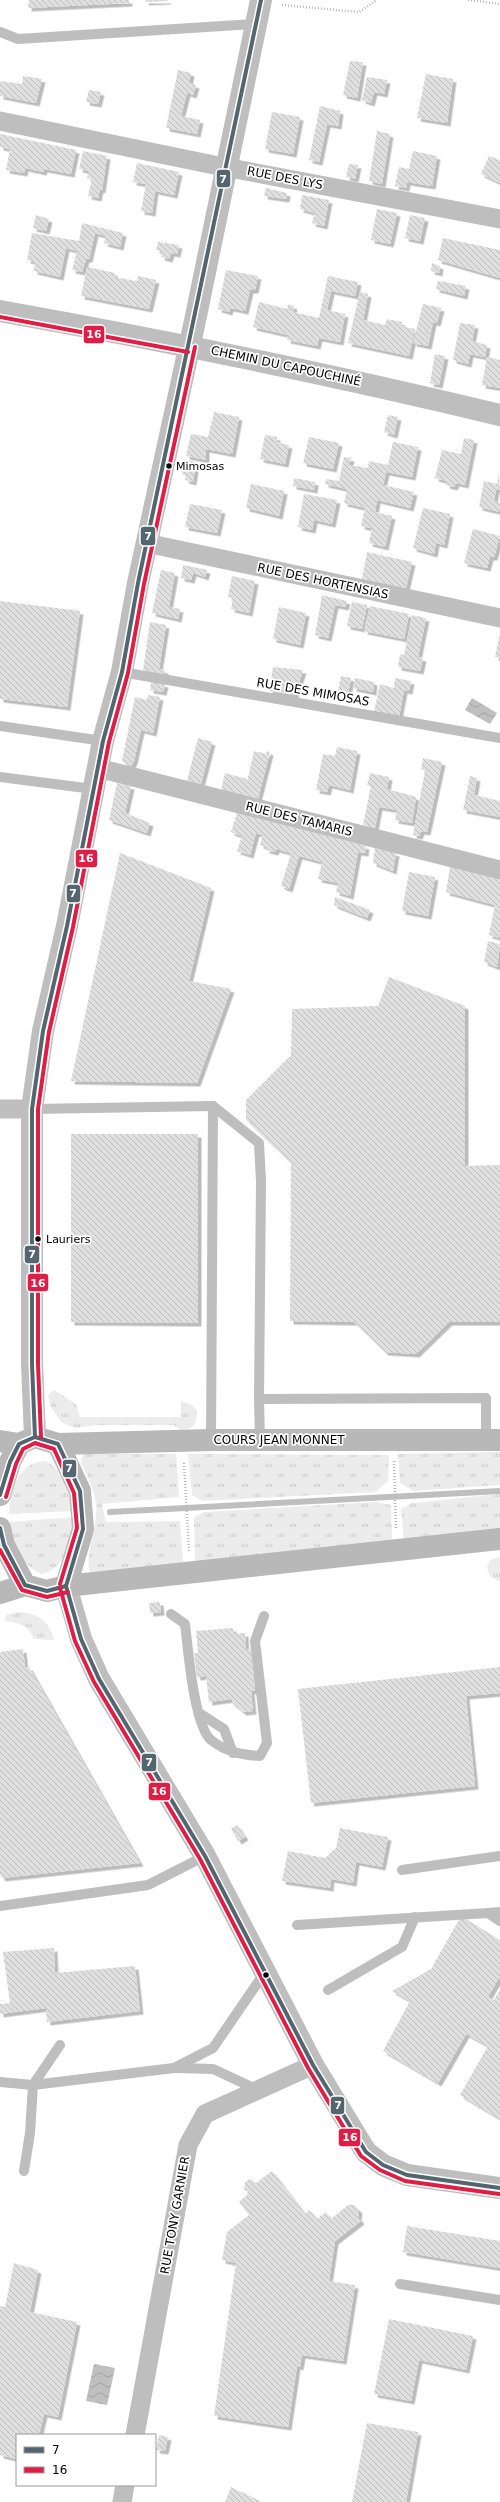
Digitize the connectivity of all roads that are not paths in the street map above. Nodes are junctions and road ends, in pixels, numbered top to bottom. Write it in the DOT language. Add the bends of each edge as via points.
graph roads {
  1 [pos="270,2"];
  2 [pos="254,24"];
  3 [pos="0,32"];
  4 [pos="0,121"];
  5 [pos="225,167"];
  6 [pos="500,219"];
  7 [pos="0,312"];
  8 [pos="189,346"];
  9 [pos="500,415"];
  10 [pos="146,544"];
  11 [pos="500,618"];
  12 [pos="122,672"];
  13 [pos="0,726"];
  14 [pos="500,738"];
  15 [pos="103,741"];
  16 [pos="98,768"];
  17 [pos="0,777"];
  18 [pos="93,789"];
  19 [pos="500,870"];
  20 [pos="213,1106"];
  21 [pos="0,1109"];
  22 [pos="32,1109"];
  23 [pos="259,1399"];
  24 [pos="18,1440"];
  25 [pos="211,1440"];
  26 [pos="260,1440"];
  27 [pos="493,1440"];
  28 [pos="58,1444"];
  29 [pos="0,1495"];
  30 [pos="0,1528"];
  31 [pos="500,1539"];
  32 [pos="25,1585"];
  33 [pos="66,1586"];
  34 [pos="0,1593"];
  35 [pos="171,1614"];
  36 [pos="264,1616"];
  37 [pos="199,1713"];
  38 [pos="233,1752"];
  39 [pos="205,1856"];
  40 [pos="500,1856"];
  41 [pos="402,1870"];
  42 [pos="0,1906"];
  43 [pos="500,1912"];
  44 [pos="488,1913"];
  45 [pos="416,1918"];
  46 [pos="500,1921"];
  47 [pos="297,1926"];
  48 [pos="265,1972"];
  49 [pos="328,1990"];
  50 [pos="60,2045"];
  51 [pos="313,2066"];
  52 [pos="174,2068"];
  53 [pos="0,2082"];
  54 [pos="33,2085"];
  55 [pos="256,2089"];
  56 [pos="24,2171"];
  57 [pos="500,2188"];
  58 [pos="400,2284"];
  59 [pos="500,2300"];
  60 [pos="135,2434"];
  61 [pos="125,2486"];
  62 [pos="122,2502"];
  1 -- 2 [label="street"];
  2 -- 3 [label="lane" via="18,39"];
  2 -- 5 [label="street"];
  4 -- 5 [label="street, RUE DES LYS"];
  5 -- 6 [label="street, RUE DES LYS"];
  5 -- 8 [label="street"];
  7 -- 8 [label="street, CHEMIN DU CAPOUCHINÉ"];
  8 -- 9 [label="street, CHEMIN DU CAPOUCHINÉ" via="371,384"];
  8 -- 10 [label="street"];
  10 -- 11 [label="street, RUE DES HORTENSIAS"];
  10 -- 12 [label="street"];
  12 -- 14 [label="lane, RUE DES MIMOSAS"];
  12 -- 15 [label="street"];
  13 -- 15 [label="lane"];
  15 -- 16 [label="street"];
  16 -- 18 [label="street"];
  16 -- 19 [label="street, RUE DES TAMARIS"];
  17 -- 18 [label="lane"];
  18 -- 22 [label="street" via="67,926 43,1031"];
  20 -- 22 [label="lane"];
  20 -- 23 [label="lane" via="259,1143"];
  20 -- 25 [label="lane"];
  21 -- 22 [label="street"];
  22 -- 24 [label="street" via="32,1364"];
  23 -- 26 [label="lane"];
  23 -- 27 [label="lane" via="486,1398"];
  24 -- 28 [label="main road, COURS JEAN MONNET"];
  24 -- 29 [label="main road"];
  25 -- 26 [label="main road, COURS JEAN MONNET"];
  25 -- 28 [label="main road, COURS JEAN MONNET"];
  26 -- 27 [label="main road, COURS JEAN MONNET"];
  28 -- 33 [label="main road" via="80,1490 83,1530"];
  30 -- 32 [label="main road" via="4,1544"];
  31 -- 33 [label="main road"];
  32 -- 33 [label="main road" via="47,1591"];
  32 -- 34 [label="main road"];
  33 -- 39 [label="street" via="81,1639 99,1679"];
  35 -- 37 [label="lane" via="185,1624 195,1702"];
  36 -- 38 [label="lane" via="255,1640 267,1743 260,1756"];
  37 -- 38 [label="lane" via="224,1729"];
  37 -- 38 [label="lane" via="210,1739"];
  39 -- 42 [label="lane" via="148,1885"];
  39 -- 48 [label="street"];
  40 -- 41 [label="lane"];
  43 -- 44 [label="lane"];
  44 -- 45 [label="lane"];
  44 -- 46 [label="lane"];
  45 -- 47 [label="lane"];
  45 -- 49 [label="lane" via="402,1947"];
  48 -- 51 [label="street"];
  48 -- 52 [label="lane" via="214,2048"];
  50 -- 54 [label="lane"];
  51 -- 55 [label="street, RUE TONY GARNIER"];
  51 -- 57 [label="street" via="366,2152 383,2165 407,2175"];
  52 -- 54 [label="lane"];
  52 -- 55 [label="lane" via="213,2069"];
  53 -- 54 [label="lane"];
  54 -- 56 [label="lane" via="30,2133"];
  55 -- 60 [label="street, RUE TONY GARNIER" via="205,2114 188,2145"];
  58 -- 59 [label="lane"];
  61 -- 62 [label="street"];
}
